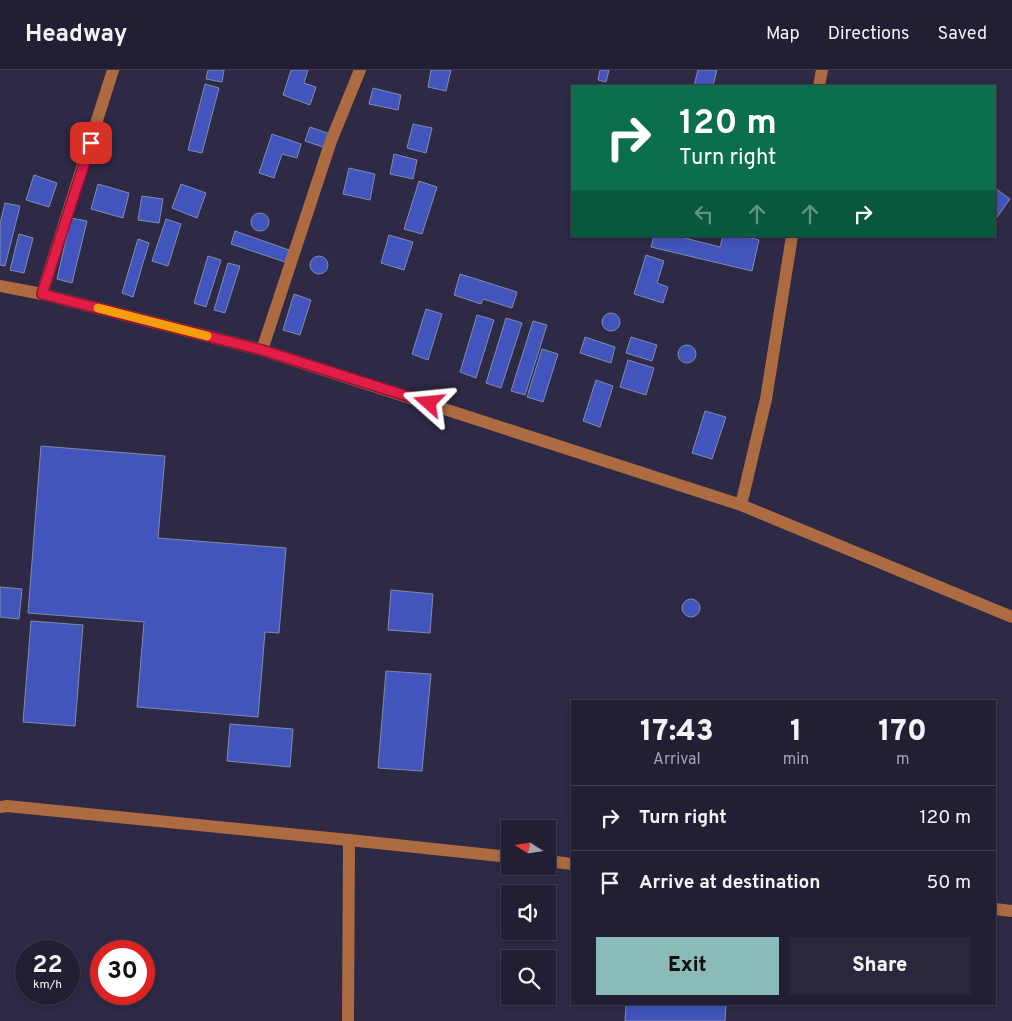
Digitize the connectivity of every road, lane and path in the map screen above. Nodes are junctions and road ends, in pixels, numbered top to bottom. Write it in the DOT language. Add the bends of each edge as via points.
graph roads {
  1 [pos="113,70"];
  2 [pos="360,70"];
  3 [pos="822,70"];
  4 [pos="819,85"];
  5 [pos="792,237"];
  6 [pos="0,286"];
  7 [pos="42,294"];
  8 [pos="262,350"];
  9 [pos="741,505"];
  10 [pos="1012,617"];
  11 [pos="0,807"];
  12 [pos="349,840"];
  13 [pos="501,856"];
  14 [pos="556,862"];
  15 [pos="571,864"];
  16 [pos="996,909"];
  17 [pos="1012,911"];
  18 [pos="348,1021"];
  1 -- 7 [label="street"];
  2 -- 8 [label="street" via="331,141"];
  3 -- 4 [label="street"];
  5 -- 9 [label="street" via="766,398"];
  6 -- 7 [label="street"];
  7 -- 8 [label="street"];
  8 -- 9 [label="street"];
  9 -- 10 [label="street"];
  11 -- 12 [label="street"];
  12 -- 13 [label="street"];
  12 -- 18 [label="street"];
  14 -- 15 [label="street"];
  16 -- 17 [label="street"];
}
